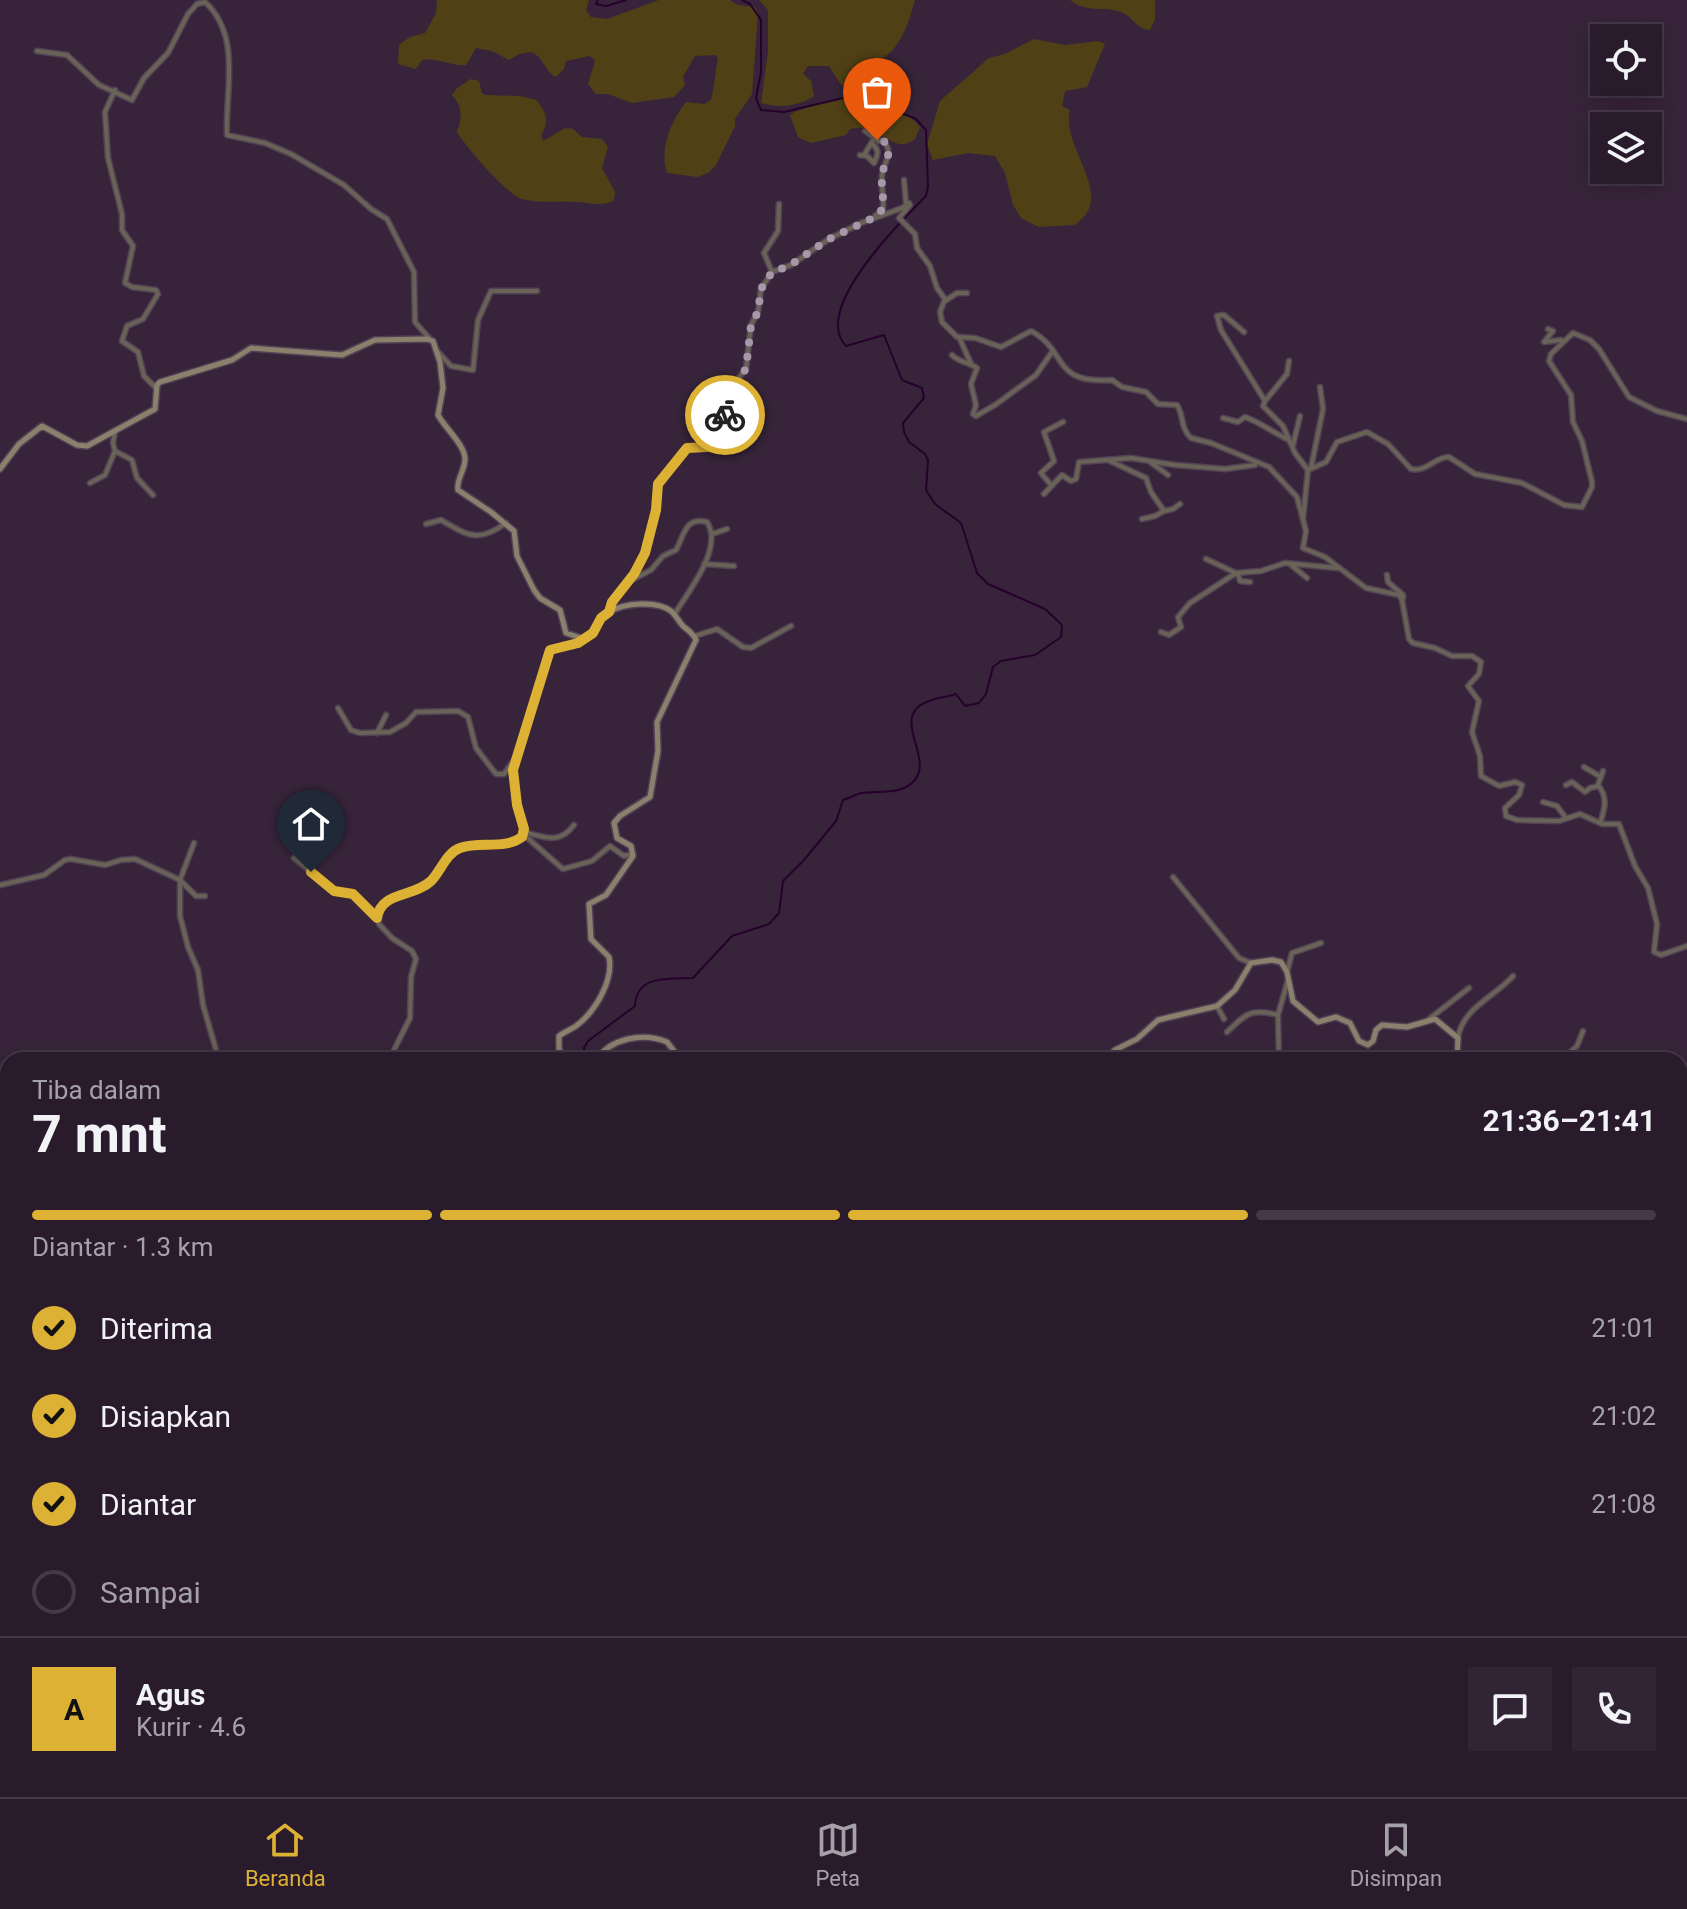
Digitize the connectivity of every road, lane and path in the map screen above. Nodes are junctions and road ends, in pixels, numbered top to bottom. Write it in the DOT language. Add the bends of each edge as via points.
graph roads {
  1 [pos="37,51"];
  2 [pos="115,90"];
  3 [pos="865,131"];
  4 [pos="875,137"];
  5 [pos="871,143"];
  6 [pos="876,160"];
  7 [pos="883,169"];
  8 [pos="904,180"];
  9 [pos="906,203"];
  10 [pos="779,204"];
  11 [pos="873,218"];
  12 [pos="772,272"];
  13 [pos="537,291"];
  14 [pos="967,293"];
  15 [pos="945,301"];
  16 [pos="1548,329"];
  17 [pos="1244,332"];
  18 [pos="959,337"];
  19 [pos="431,340"];
  20 [pos="1564,340"];
  21 [pos="437,350"];
  22 [pos="1052,352"];
  23 [pos="952,355"];
  24 [pos="1289,361"];
  25 [pos="971,364"];
  26 [pos="1320,387"];
  27 [pos="157,389"];
  28 [pos="1265,401"];
  29 [pos="1300,416"];
  30 [pos="1223,418"];
  31 [pos="1687,419"];
  32 [pos="1063,422"];
  33 [pos="115,430"];
  34 [pos="1292,444"];
  35 [pos="115,451"];
  36 [pos="1106,459"];
  37 [pos="1148,460"];
  38 [pos="1266,465"];
  39 [pos="0,469"];
  40 [pos="1310,469"];
  41 [pos="1168,475"];
  42 [pos="90,483"];
  43 [pos="1051,485"];
  44 [pos="1044,494"];
  45 [pos="153,495"];
  46 [pos="1180,504"];
  47 [pos="1164,511"];
  48 [pos="1142,519"];
  49 [pos="1303,521"];
  50 [pos="506,523"];
  51 [pos="426,524"];
  52 [pos="727,529"];
  53 [pos="712,534"];
  54 [pos="1206,559"];
  55 [pos="1289,563"];
  56 [pos="704,564"];
  57 [pos="734,566"];
  58 [pos="1343,570"];
  59 [pos="1237,573"];
  60 [pos="1387,575"];
  61 [pos="1307,578"];
  62 [pos="628,582"];
  63 [pos="1250,582"];
  64 [pos="1402,600"];
  65 [pos="609,612"];
  66 [pos="674,615"];
  67 [pos="791,626"];
  68 [pos="1161,632"];
  69 [pos="695,636"];
  70 [pos="584,639"];
  71 [pos="338,708"];
  72 [pos="386,715"];
  73 [pos="377,733"];
  74 [pos="518,755"];
  75 [pos="1584,767"];
  76 [pos="1566,785"];
  77 [pos="1598,786"];
  78 [pos="1543,802"];
  79 [pos="1566,818"];
  80 [pos="1600,823"];
  81 [pos="574,825"];
  82 [pos="524,834"];
  83 [pos="194,843"];
  84 [pos="633,854"];
  85 [pos="294,858"];
  86 [pos="1173,877"];
  87 [pos="180,880"];
  88 [pos="0,885"];
  89 [pos="205,896"];
  90 [pos="377,918"];
  91 [pos="1321,943"];
  92 [pos="1687,946"];
  93 [pos="1251,963"];
  94 [pos="1288,975"];
  95 [pos="1513,976"];
  96 [pos="1469,988"];
  97 [pos="1217,1006"];
  98 [pos="1278,1015"];
  99 [pos="1224,1019"];
  100 [pos="1429,1019"];
  101 [pos="1583,1031"];
  102 [pos="1227,1032"];
  103 [pos="1458,1038"];
  104 [pos="217,1052"];
  105 [pos="393,1052"];
  106 [pos="561,1052"];
  107 [pos="603,1052"];
  108 [pos="675,1052"];
  109 [pos="1116,1052"];
  110 [pos="1279,1052"];
  111 [pos="1457,1052"];
  112 [pos="1570,1052"];
  1 -- 2 [label="street" via="67,55 99,85"];
  2 -- 19 [label="street" via="132,100 168,53 188,14 205,2 217,14 230,58 227,135 291,154 344,185 387,219 414,272 415,322"];
  2 -- 27 [label="street" via="105,112 122,230 133,246 125,283 158,294 143,319 127,326 122,341 138,352 144,376"];
  3 -- 4 [label="street"];
  4 -- 5 [label="street"];
  4 -- 7 [label="street" via="887,147 889,160"];
  5 -- 6 [label="street" via="877,148"];
  5 -- 6 [label="street" via="862,155"];
  6 -- 7 [label="street"];
  7 -- 11 [label="street" via="883,209"];
  8 -- 9 [label="street"];
  9 -- 11 [label="street"];
  9 -- 15 [label="street" via="910,205 900,220 915,234"];
  10 -- 12 [label="street" via="778,231 764,253"];
  11 -- 12 [label="street"];
  12 -- 62 [label="street" via="751,325 746,369 736,381 743,413 737,417 726,410 723,431 707,431 707,447 687,448 659,482 645,553"];
  13 -- 21 [label="street" via="491,291 478,320 473,370 451,366"];
  14 -- 15 [label="street"];
  15 -- 18 [label="street" via="942,323"];
  16 -- 20 [label="street" via="1553,331 1544,342"];
  17 -- 28 [label="street" via="1224,315 1217,316"];
  18 -- 22 [label="street" via="1001,347 1030,331"];
  18 -- 25 [label="street"];
  19 -- 21 [label="street"];
  19 -- 27 [label="street" via="378,340 342,355 251,348 232,360 160,382"];
  20 -- 31 [label="street" via="1575,333 1590,340 1629,397"];
  20 -- 40 [label="street" via="1549,361 1571,395 1573,422 1592,482 1582,507 1564,505 1522,483 1475,474 1449,457 1422,470 1411,469 1388,444 1367,432 1337,442 1326,462"];
  21 -- 50 [label="street" via="443,388 438,413 465,455 458,490"];
  22 -- 25 [label="street" via="1036,375 976,416 971,384 977,371"];
  22 -- 38 [label="street" via="1080,379 1112,380 1149,394 1158,404 1177,405 1191,438"];
  23 -- 25 [label="street"];
  24 -- 28 [label="street" via="1287,374"];
  26 -- 40 [label="street" via="1323,409"];
  27 -- 33 [label="street" via="155,409"];
  28 -- 34 [label="street" via="1263,406"];
  29 -- 34 [label="street"];
  30 -- 34 [label="street" via="1260,421"];
  32 -- 43 [label="street" via="1044,432 1054,461 1041,473"];
  33 -- 35 [label="street"];
  33 -- 39 [label="street" via="85,446 42,426"];
  34 -- 40 [label="street"];
  35 -- 42 [label="street" via="105,475"];
  35 -- 45 [label="street" via="132,460 137,478"];
  36 -- 37 [label="street"];
  36 -- 43 [label="street" via="1079,462 1075,480 1062,475"];
  36 -- 47 [label="street" via="1146,478"];
  37 -- 38 [label="street" via="1225,469"];
  37 -- 41 [label="street"];
  38 -- 49 [label="street" via="1297,495"];
  40 -- 49 [label="street"];
  43 -- 44 [label="street"];
  46 -- 47 [label="street"];
  47 -- 48 [label="street"];
  49 -- 58 [label="street" via="1303,548"];
  50 -- 51 [label="street" via="478,537 441,520"];
  50 -- 70 [label="street" via="516,535 517,556 536,595 560,610 566,633"];
  52 -- 53 [label="street"];
  53 -- 56 [label="street"];
  53 -- 62 [label="street" via="707,522 693,522 676,550"];
  54 -- 59 [label="street"];
  55 -- 58 [label="street"];
  55 -- 59 [label="street"];
  55 -- 61 [label="street"];
  56 -- 57 [label="street"];
  56 -- 66 [label="street"];
  58 -- 64 [label="street" via="1366,588 1395,593"];
  59 -- 63 [label="street" via="1240,581"];
  59 -- 68 [label="street" via="1190,603 1178,617 1181,627 1169,635"];
  60 -- 64 [label="street"];
  62 -- 65 [label="street"];
  64 -- 79 [label="street" via="1413,643 1456,657 1472,656 1482,664 1468,686 1480,704 1472,732 1481,774 1496,785 1522,785 1505,808 1506,816"];
  65 -- 66 [label="street" via="645,605"];
  65 -- 70 [label="street"];
  66 -- 69 [label="street"];
  67 -- 69 [label="street" via="751,648 717,629"];
  69 -- 84 [label="street" via="657,722 650,797 614,823 617,838 631,846"];
  70 -- 74 [label="street" via="550,650"];
  71 -- 73 [label="street" via="354,732"];
  72 -- 73 [label="street"];
  73 -- 74 [label="street" via="400,727 416,712 458,711 468,717 476,748 496,774 504,774"];
  74 -- 82 [label="street" via="513,777"];
  75 -- 77 [label="street" via="1602,774"];
  76 -- 77 [label="street" via="1572,782 1585,792"];
  77 -- 80 [label="street" via="1606,806"];
  78 -- 79 [label="street" via="1557,806"];
  79 -- 80 [label="street" via="1580,814"];
  80 -- 92 [label="street" via="1620,825 1646,883 1657,924 1654,952 1661,955"];
  81 -- 82 [label="street" via="555,840"];
  82 -- 84 [label="street" via="562,869 592,861 610,846 624,856"];
  82 -- 90 [label="street" via="517,841 458,849 420,890 387,900"];
  83 -- 87 [label="street"];
  84 -- 106 [label="street" via="606,895 589,904 591,939 606,952 610,970 597,1001 577,1025 559,1036"];
  85 -- 90 [label="street" via="334,891 353,894"];
  86 -- 93 [label="street" via="1239,958"];
  87 -- 88 [label="street" via="135,859 105,865 67,859 44,875"];
  87 -- 89 [label="street" via="196,896"];
  87 -- 104 [label="street" via="180,916"];
  90 -- 105 [label="street" via="416,959 410,1018"];
  91 -- 94 [label="street" via="1292,953"];
  93 -- 94 [label="street" via="1278,961"];
  93 -- 97 [label="street" via="1235,990"];
  94 -- 98 [label="street"];
  94 -- 100 [label="street" via="1295,1004 1318,1022 1336,1017 1350,1023 1363,1044 1371,1043 1382,1025 1407,1027"];
  95 -- 103 [label="street" via="1470,1014"];
  96 -- 100 [label="street"];
  97 -- 99 [label="street"];
  97 -- 109 [label="street" via="1158,1020"];
  98 -- 102 [label="street" via="1251,1012"];
  98 -- 110 [label="street"];
  100 -- 103 [label="street"];
  101 -- 112 [label="street"];
  103 -- 111 [label="street"];
  107 -- 108 [label="street" via="641,1037 667,1042"];
}
